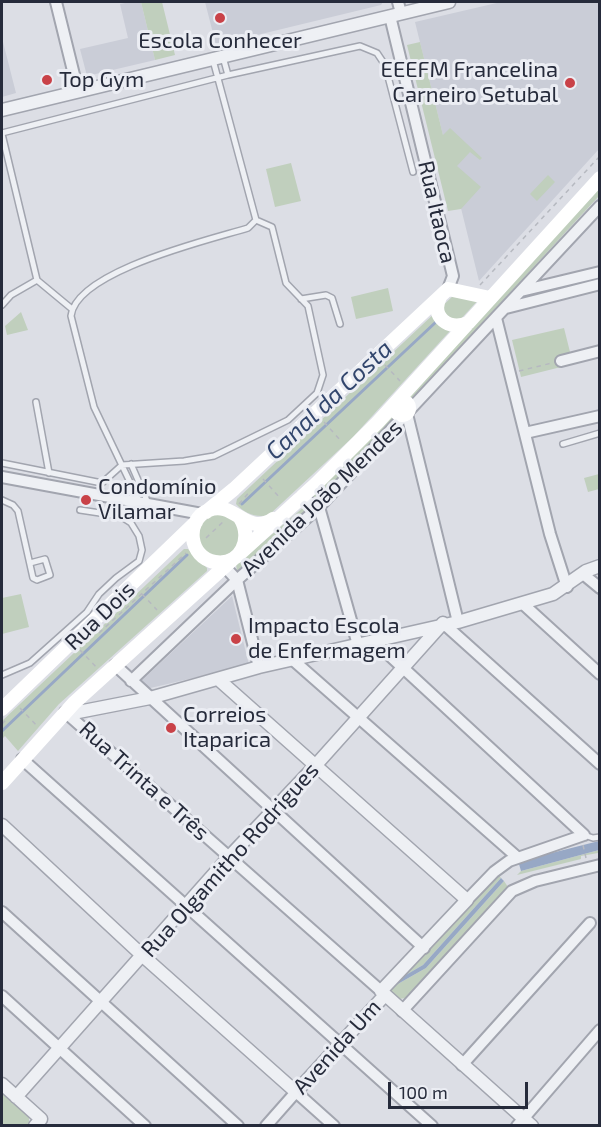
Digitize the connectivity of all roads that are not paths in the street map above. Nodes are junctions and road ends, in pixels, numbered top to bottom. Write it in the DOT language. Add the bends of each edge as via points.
graph roads {
  1 [pos="56,2"];
  2 [pos="450,2"];
  3 [pos="396,10"];
  4 [pos="218,58"];
  5 [pos="228,75"];
  6 [pos="218,78"];
  7 [pos="78,91"];
  8 [pos="2,110"];
  9 [pos="2,133"];
  10 [pos="413,172"];
  11 [pos="600,178"];
  12 [pos="600,206"];
  13 [pos="256,220"];
  14 [pos="600,272"];
  15 [pos="37,280"];
  16 [pos="556,282"];
  17 [pos="535,283"];
  18 [pos="600,284"];
  19 [pos="444,293"];
  20 [pos="469,294"];
  21 [pos="556,294"];
  22 [pos="490,298"];
  23 [pos="301,299"];
  24 [pos="2,305"];
  25 [pos="505,308"];
  26 [pos="72,309"];
  27 [pos="496,318"];
  28 [pos="471,319"];
  29 [pos="340,324"];
  30 [pos="600,351"];
  31 [pos="561,360"];
  32 [pos="36,402"];
  33 [pos="403,406"];
  34 [pos="600,416"];
  35 [pos="600,433"];
  36 [pos="525,434"];
  37 [pos="563,444"];
  38 [pos="2,463"];
  39 [pos="130,464"];
  40 [pos="122,465"];
  41 [pos="49,473"];
  42 [pos="2,477"];
  43 [pos="234,489"];
  44 [pos="301,498"];
  45 [pos="2,500"];
  46 [pos="144,504"];
  47 [pos="319,507"];
  48 [pos="290,508"];
  49 [pos="80,510"];
  50 [pos="237,515"];
  51 [pos="201,516"];
  52 [pos="231,561"];
  53 [pos="30,563"];
  54 [pos="600,566"];
  55 [pos="583,574"];
  56 [pos="237,580"];
  57 [pos="567,587"];
  58 [pos="600,588"];
  59 [pos="522,603"];
  60 [pos="458,621"];
  61 [pos="443,623"];
  62 [pos="374,641"];
  63 [pos="358,645"];
  64 [pos="293,660"];
  65 [pos="115,665"];
  66 [pos="259,667"];
  67 [pos="401,668"];
  68 [pos="600,674"];
  69 [pos="2,675"];
  70 [pos="218,679"];
  71 [pos="131,681"];
  72 [pos="150,698"];
  73 [pos="2,709"];
  74 [pos="67,713"];
  75 [pos="358,719"];
  76 [pos="22,759"];
  77 [pos="600,764"];
  78 [pos="315,766"];
  79 [pos="2,783"];
  80 [pos="272,811"];
  81 [pos="2,825"];
  82 [pos="600,837"];
  83 [pos="584,839"];
  84 [pos="229,857"];
  85 [pos="517,857"];
  86 [pos="600,865"];
  87 [pos="468,900"];
  88 [pos="186,907"];
  89 [pos="2,912"];
  90 [pos="590,923"];
  91 [pos="424,948"];
  92 [pos="143,956"];
  93 [pos="383,993"];
  94 [pos="2,996"];
  95 [pos="101,1001"];
  96 [pos="402,1011"];
  97 [pos="600,1030"];
  98 [pos="339,1044"];
  99 [pos="60,1048"];
  100 [pos="462,1065"];
  101 [pos="2,1084"];
  102 [pos="296,1092"];
  103 [pos="16,1097"];
  104 [pos="41,1123"];
  105 [pos="524,1123"];
  106 [pos="145,1125"];
  107 [pos="238,1125"];
  108 [pos="266,1125"];
  109 [pos="334,1125"];
  110 [pos="432,1125"];
  1 -- 7 [label="street"];
  2 -- 3 [label="street"];
  3 -- 4 [label="street"];
  3 -- 19 [label="street, Rua Itaoca" via="409,93 453,276"];
  4 -- 5 [label="lane"];
  4 -- 6 [label="lane"];
  4 -- 7 [label="street"];
  5 -- 6 [label="lane"];
  5 -- 10 [label="lane" via="360,46 373,50 385,65"];
  6 -- 9 [label="lane"];
  6 -- 13 [label="lane"];
  7 -- 8 [label="street"];
  9 -- 15 [label="lane"];
  11 -- 22 [label="main road, Avenida João Mendes"];
  12 -- 17 [label="street"];
  13 -- 23 [label="lane" via="272,227 286,282"];
  13 -- 26 [label="lane" via="248,228 120,270 86,291"];
  14 -- 16 [label="street"];
  15 -- 24 [label="lane" via="10,295"];
  15 -- 26 [label="lane"];
  16 -- 17 [label="street"];
  16 -- 21 [label="street"];
  17 -- 21 [label="street" via="544,293"];
  17 -- 25 [label="street, Avenida João Mendes"];
  18 -- 21 [label="street"];
  19 -- 20 [label="main road"];
  19 -- 28 [label="main road" via="437,310 444,322 454,327"];
  19 -- 43 [label="main road, Rua Itaoca"];
  20 -- 22 [label="main road"];
  20 -- 28 [label="main road" via="475,302"];
  21 -- 25 [label="street"];
  22 -- 28 [label="main road, Avenida João Mendes"];
  23 -- 29 [label="lane" via="326,295 332,298"];
  23 -- 39 [label="lane" via="308,306 323,375 317,393 288,420 214,456"];
  25 -- 27 [label="street, Avenida João Mendes"];
  26 -- 40 [label="lane" via="94,407"];
  27 -- 33 [label="street, Avenida João Mendes"];
  27 -- 36 [label="street"];
  28 -- 33 [label="main road, Avenida João Mendes"];
  30 -- 31 [label="street"];
  32 -- 41 [label="lane"];
  33 -- 44 [label="main road, Avenida João Mendes"];
  33 -- 47 [label="street, Avenida João Mendes"];
  33 -- 60 [label="street"];
  34 -- 36 [label="street"];
  35 -- 37 [label="lane"];
  36 -- 57 [label="street"];
  38 -- 41 [label="lane"];
  39 -- 40 [label="lane"];
  39 -- 46 [label="lane"];
  40 -- 41 [label="lane" via="102,483"];
  40 -- 46 [label="lane"];
  42 -- 46 [label="street"];
  43 -- 50 [label="main road" via="229,499"];
  43 -- 51 [label="main road, Rua Dois"];
  44 -- 47 [label="street"];
  44 -- 48 [label="main road, Avenida João Mendes"];
  45 -- 53 [label="lane" via="18,511"];
  46 -- 51 [label="street"];
  47 -- 56 [label="street, Avenida João Mendes"];
  47 -- 63 [label="street"];
  48 -- 50 [label="main road" via="262,525 253,525"];
  48 -- 52 [label="main road, Avenida João Mendes"];
  49 -- 69 [label="lane" via="120,516 131,523 142,550 139,561 116,578 87,612 30,663"];
  50 -- 51 [label="main road" via="219,508"];
  50 -- 52 [label="main road" via="246,531 246,541"];
  51 -- 52 [label="main road" via="192,539 201,555 216,562"];
  51 -- 73 [label="main road, Rua Dois"];
  52 -- 56 [label="street"];
  52 -- 65 [label="main road, Avenida João Mendes"];
  53 -- 53 [label="lane" via="35,580 50,575 45,559"];
  54 -- 55 [label="street"];
  55 -- 57 [label="street"];
  55 -- 58 [label="street"];
  56 -- 66 [label="street"];
  56 -- 71 [label="street, Avenida João Mendes"];
  57 -- 59 [label="street"];
  59 -- 60 [label="street"];
  59 -- 68 [label="street"];
  60 -- 61 [label="street"];
  61 -- 62 [label="street"];
  61 -- 67 [label="street, Rua Olgamitho Rodrigues"];
  61 -- 77 [label="street"];
  62 -- 63 [label="street"];
  62 -- 67 [label="street"];
  63 -- 64 [label="street"];
  64 -- 66 [label="street"];
  64 -- 75 [label="street"];
  65 -- 71 [label="street"];
  65 -- 74 [label="main road, Avenida João Mendes"];
  66 -- 70 [label="street"];
  67 -- 75 [label="street, Rua Olgamitho Rodrigues"];
  67 -- 83 [label="street"];
  70 -- 72 [label="street"];
  70 -- 78 [label="street"];
  71 -- 72 [label="street"];
  72 -- 74 [label="street"];
  72 -- 80 [label="street"];
  74 -- 76 [label="main road, Avenida João Mendes"];
  74 -- 84 [label="street, Rua Trinta e Três"];
  75 -- 78 [label="street, Rua Olgamitho Rodrigues"];
  75 -- 85 [label="street"];
  76 -- 79 [label="main road, Avenida João Mendes"];
  76 -- 88 [label="street"];
  78 -- 80 [label="street, Rua Olgamitho Rodrigues"];
  78 -- 87 [label="street"];
  80 -- 84 [label="street, Rua Olgamitho Rodrigues"];
  80 -- 91 [label="street"];
  81 -- 92 [label="street"];
  82 -- 83 [label="lane"];
  83 -- 85 [label="street"];
  84 -- 88 [label="street, Rua Olgamitho Rodrigues"];
  84 -- 93 [label="street, Rua Trinta e Três"];
  85 -- 87 [label="street" via="494,872"];
  86 -- 96 [label="street" via="535,881 512,891"];
  87 -- 91 [label="street, Avenida Um"];
  88 -- 92 [label="street, Rua Olgamitho Rodrigues"];
  88 -- 98 [label="street"];
  89 -- 95 [label="street"];
  90 -- 100 [label="street"];
  91 -- 93 [label="street, Avenida Um"];
  92 -- 95 [label="street, Rua Olgamitho Rodrigues"];
  92 -- 102 [label="street"];
  93 -- 96 [label="street"];
  93 -- 98 [label="street, Avenida Um"];
  94 -- 99 [label="street"];
  95 -- 99 [label="street, Rua Olgamitho Rodrigues"];
  95 -- 107 [label="street"];
  96 -- 100 [label="street"];
  97 -- 105 [label="street"];
  98 -- 102 [label="street, Avenida Um"];
  98 -- 110 [label="street"];
  99 -- 103 [label="street, Rua Olgamitho Rodrigues"];
  99 -- 106 [label="street"];
  100 -- 105 [label="street"];
  101 -- 103 [label="street"];
  102 -- 108 [label="street, Avenida Um"];
  102 -- 109 [label="street"];
  103 -- 104 [label="street"];
}
